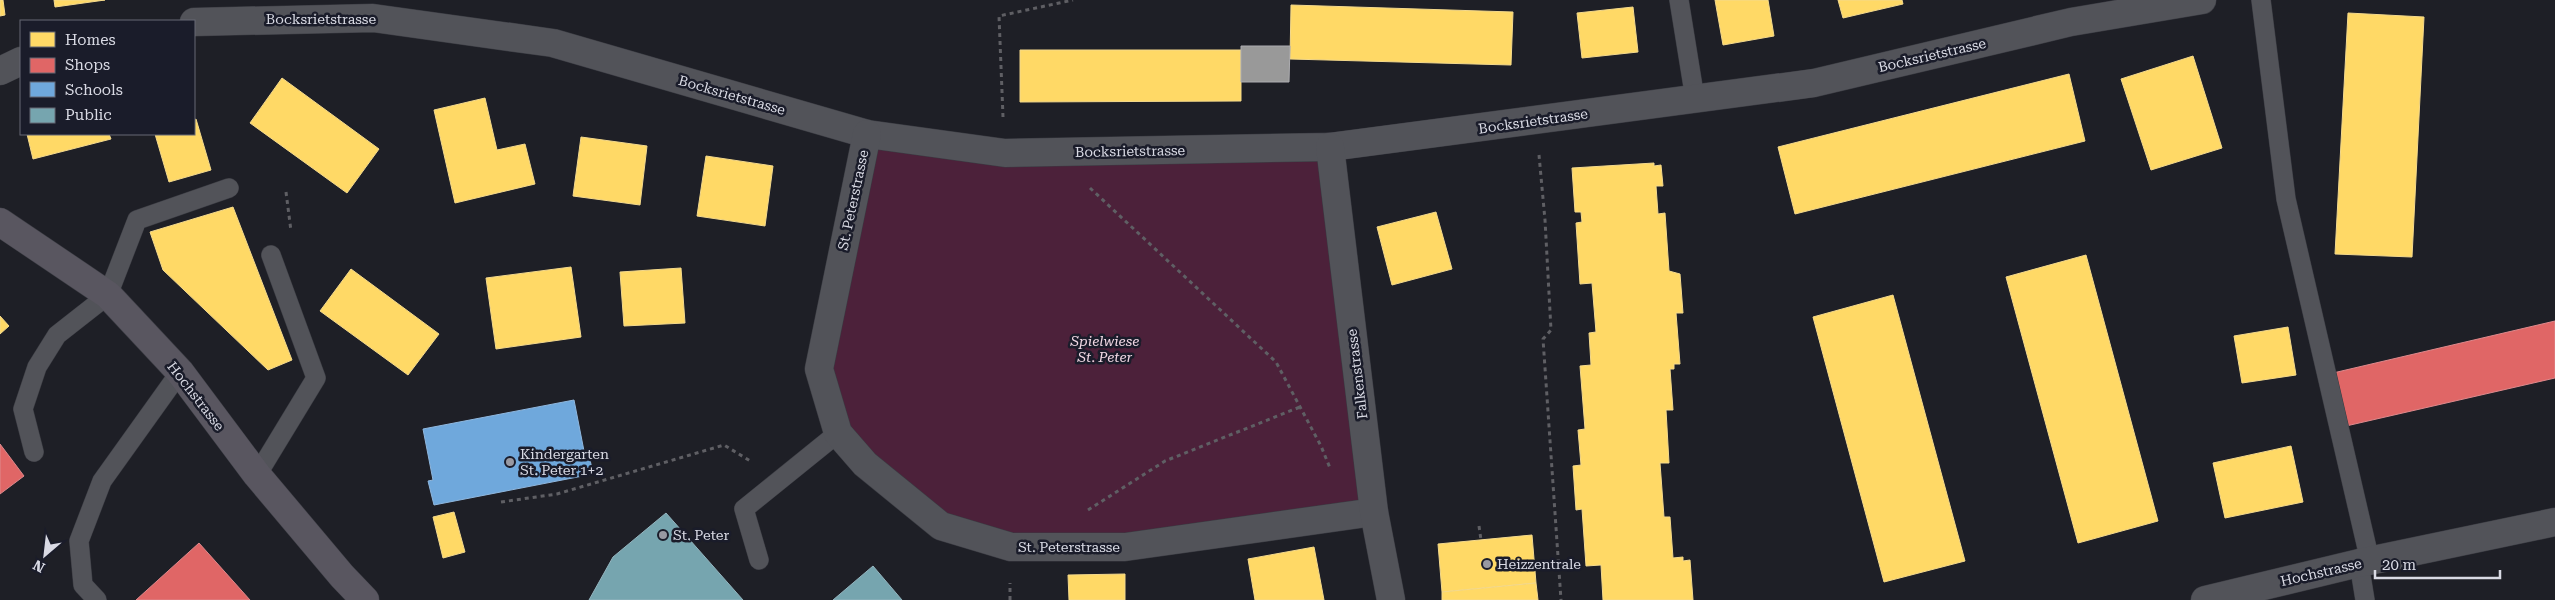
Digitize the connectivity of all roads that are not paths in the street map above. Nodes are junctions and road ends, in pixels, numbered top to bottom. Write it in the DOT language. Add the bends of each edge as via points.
graph roads {
  1 [pos="1679,0"];
  2 [pos="2202,0"];
  3 [pos="2261,0"];
  4 [pos="2070,11"];
  5 [pos="195,22"];
  6 [pos="20,62"];
  7 [pos="0,71"];
  8 [pos="1695,99"];
  9 [pos="867,134"];
  10 [pos="1330,147"];
  11 [pos="229,188"];
  12 [pos="0,222"];
  13 [pos="271,255"];
  14 [pos="108,296"];
  15 [pos="180,372"];
  16 [pos="838,433"];
  17 [pos="34,452"];
  18 [pos="257,475"];
  19 [pos="1374,512"];
  20 [pos="2555,522"];
  21 [pos="759,560"];
  22 [pos="2365,562"];
  23 [pos="97,600"];
  24 [pos="365,600"];
  25 [pos="1390,600"];
  26 [pos="2205,600"];
  27 [pos="2365,600"];
  1 -- 8 [label="lane"];
  2 -- 4 [label="street, Bocksrietstrasse"];
  3 -- 22 [label="lane" via="2286,199"];
  4 -- 8 [label="street, Bocksrietstrasse" via="1814,83"];
  5 -- 9 [label="street, Bocksrietstrasse" via="373,18 553,43"];
  6 -- 7 [label="street"];
  8 -- 10 [label="street, Bocksrietstrasse"];
  9 -- 10 [label="street, Bocksrietstrasse" via="1004,153"];
  9 -- 16 [label="street, St. Peterstrasse" via="818,369"];
  10 -- 19 [label="street, Falkenstrasse"];
  11 -- 14 [label="lane" via="137,220"];
  12 -- 14 [label="main road, Hochstrasse"];
  13 -- 18 [label="lane" via="316,378"];
  14 -- 15 [label="main road, Hochstrasse"];
  14 -- 17 [label="lane" via="57,335 37,367 23,409"];
  15 -- 18 [label="main road, Hochstrasse"];
  15 -- 23 [label="lane" via="102,481 79,541 83,585"];
  16 -- 19 [label="street, St. Peterstrasse" via="865,464 941,526 1011,547 1125,547"];
  16 -- 21 [label="lane" via="744,509"];
  18 -- 24 [label="main road, Hochstrasse"];
  19 -- 25 [label="street, Falkenstrasse"];
  20 -- 22 [label="street, Hochstrasse"];
  22 -- 26 [label="street, Hochstrasse"];
  22 -- 27 [label="lane"];
}
